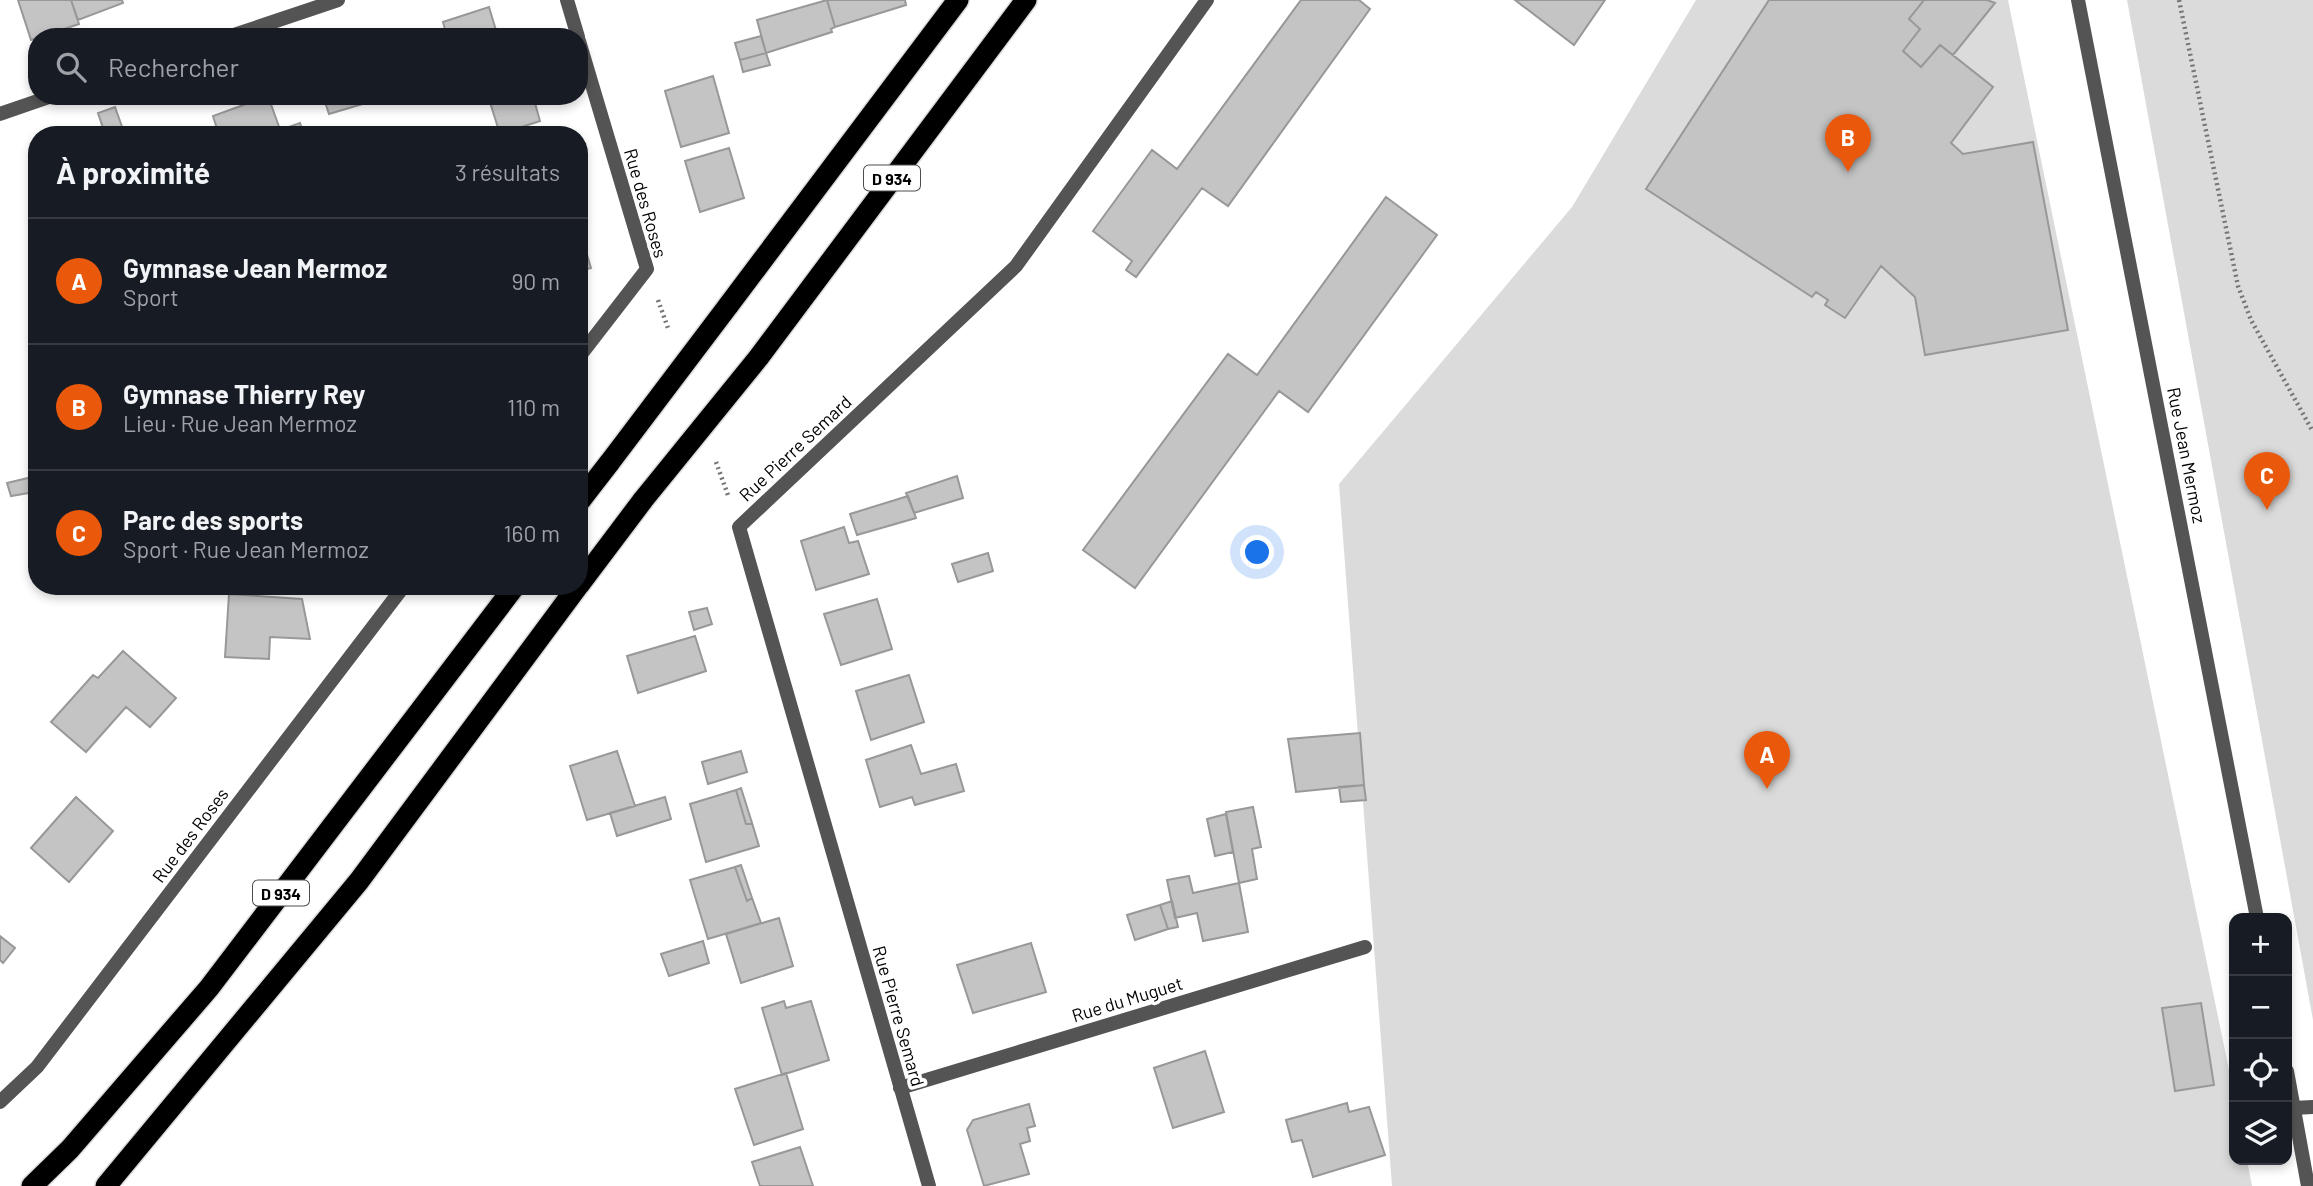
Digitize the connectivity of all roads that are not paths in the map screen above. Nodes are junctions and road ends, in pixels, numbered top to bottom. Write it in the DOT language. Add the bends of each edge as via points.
graph roads {
  1 [pos="338,0"];
  2 [pos="567,0"];
  3 [pos="958,0"];
  4 [pos="1026,0"];
  5 [pos="1207,0"];
  6 [pos="2078,0"];
  7 [pos="256,28"];
  8 [pos="576,28"];
  9 [pos="588,69"];
  10 [pos="28,104"];
  11 [pos="0,114"];
  12 [pos="588,345"];
  13 [pos="588,491"];
  14 [pos="588,574"];
  15 [pos="397,595"];
  16 [pos="508,595"];
  17 [pos="572,595"];
  18 [pos="2256,913"];
  19 [pos="1365,947"];
  20 [pos="900,1088"];
  21 [pos="0,1102"];
  22 [pos="2292,1102"];
  23 [pos="2313,1107"];
  24 [pos="2293,1108"];
  25 [pos="2307,1155"];
  26 [pos="32,1186"];
  27 [pos="106,1186"];
  28 [pos="929,1186"];
  29 [pos="2308,1186"];
  1 -- 7 [label="street"];
  2 -- 8 [label="street, Rue des Roses"];
  3 -- 13 [label="highway, D 934, bridge"];
  4 -- 14 [label="highway, D 934, bridge" via="759,357"];
  5 -- 20 [label="street, Rue Pierre Semard" via="1016,266 739,527"];
  6 -- 18 [label="street, Rue Jean Mermoz"];
  9 -- 12 [label="street, Rue des Roses" via="647,269"];
  10 -- 11 [label="street"];
  15 -- 21 [label="street, Rue des Roses" via="37,1067"];
  16 -- 26 [label="highway, D 934" via="209,988 70,1149"];
  17 -- 27 [label="highway, D 934" via="359,881"];
  19 -- 20 [label="street, Rue du Muguet"];
  20 -- 28 [label="street, Rue Pierre Semard"];
  22 -- 24 [label="street"];
  23 -- 24 [label="street"];
  24 -- 25 [label="street"];
  25 -- 29 [label="street"];
}
